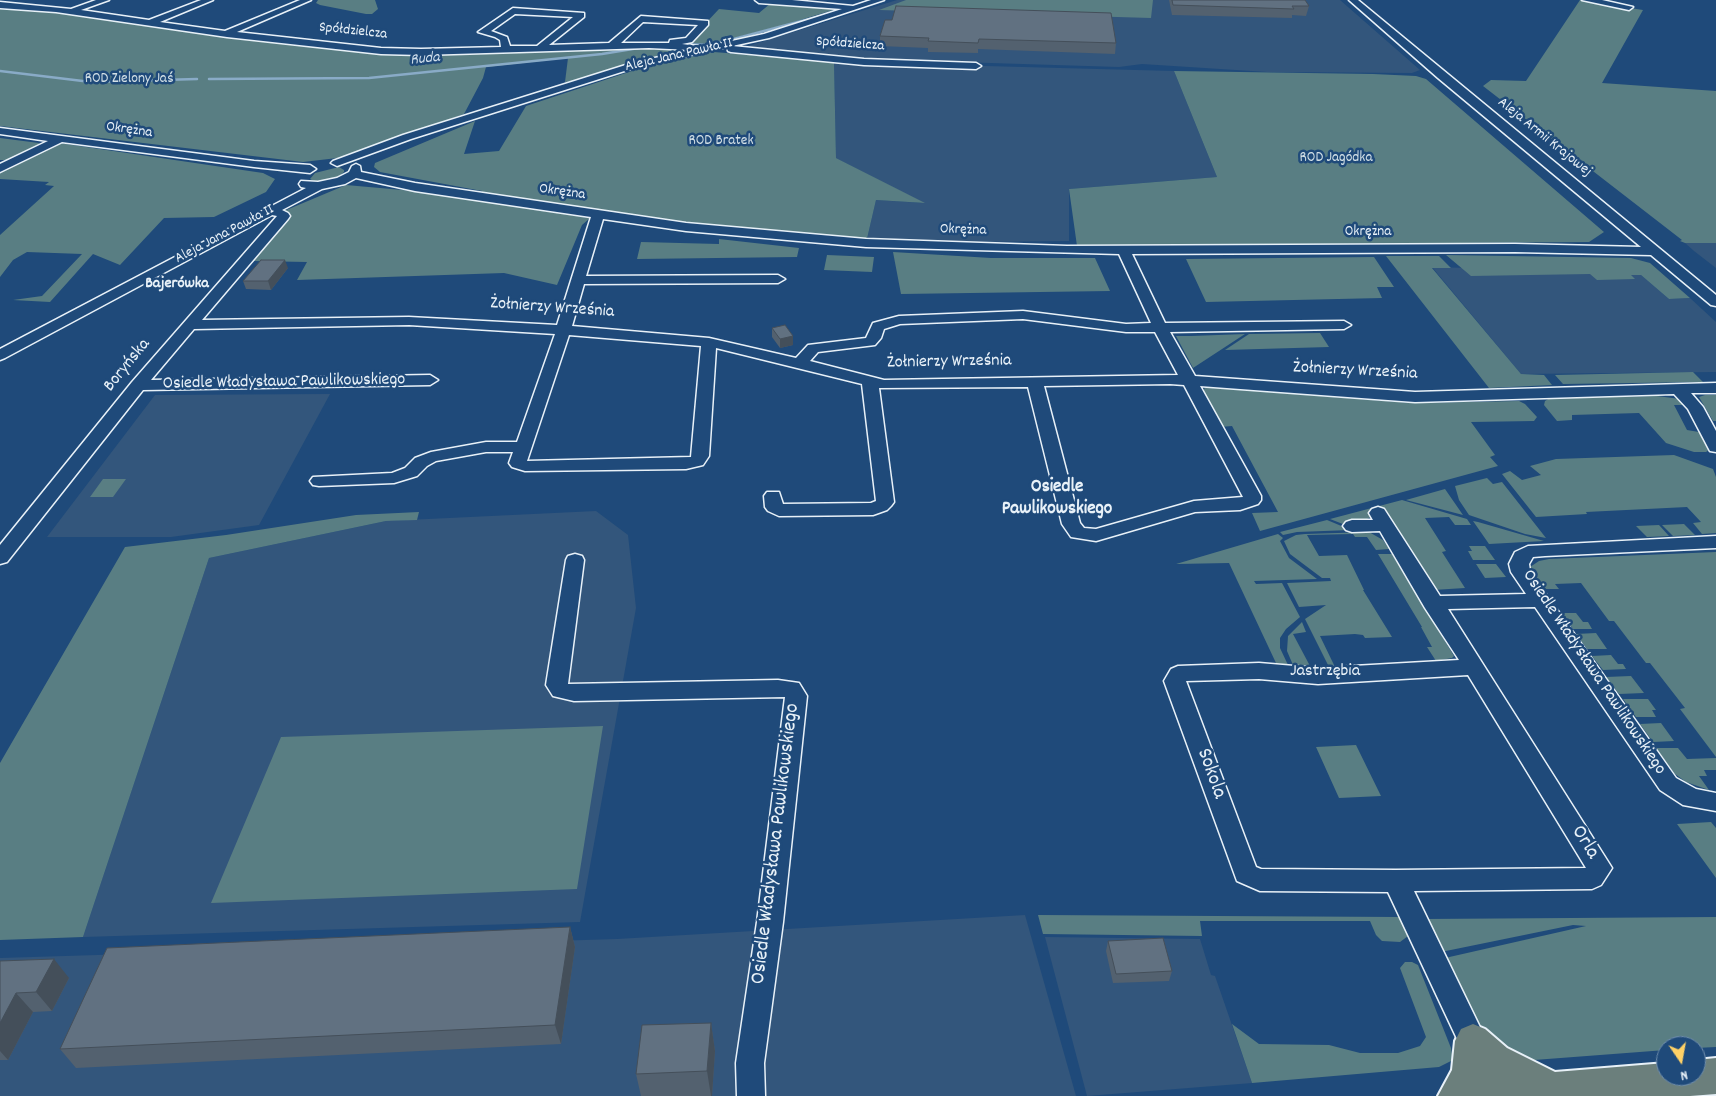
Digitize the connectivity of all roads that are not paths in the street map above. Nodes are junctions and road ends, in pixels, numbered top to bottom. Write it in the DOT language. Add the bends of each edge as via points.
graph roads {
  1 [pos="105,0"];
  2 [pos="209,0"];
  3 [pos="307,0"];
  4 [pos="759,0"];
  5 [pos="880,0"];
  6 [pos="1353,0"];
  7 [pos="1586,0"];
  8 [pos="0,5"];
  9 [pos="1629,7"];
  10 [pos="855,8"];
  11 [pos="69,11"];
  12 [pos="150,23"];
  13 [pos="227,34"];
  14 [pos="611,46"];
  15 [pos="669,46"];
  16 [pos="723,46"];
  17 [pos="539,49"];
  18 [pos="506,50"];
  19 [pos="705,50"];
  20 [pos="976,66"];
  21 [pos="478,114"];
  22 [pos="0,131"];
  23 [pos="62,138"];
  24 [pos="337,163"];
  25 [pos="254,164"];
  26 [pos="0,168"];
  27 [pos="310,169"];
  28 [pos="356,171"];
  29 [pos="298,179"];
  30 [pos="341,181"];
  31 [pos="318,186"];
  32 [pos="414,187"];
  33 [pos="270,211"];
  34 [pos="598,214"];
  35 [pos="1616,218"];
  36 [pos="1606,247"];
  37 [pos="1651,248"];
  38 [pos="1124,250"];
  39 [pos="1683,275"];
  40 [pos="778,279"];
  41 [pos="578,280"];
  42 [pos="1715,302"];
  43 [pos="188,325"];
  44 [pos="1344,325"];
  45 [pos="1160,327"];
  46 [pos="563,331"];
  47 [pos="0,342"];
  48 [pos="710,342"];
  49 [pos="0,355"];
  50 [pos="799,364"];
  51 [pos="430,380"];
  52 [pos="1188,381"];
  53 [pos="1035,382"];
  54 [pos="870,383"];
  55 [pos="138,385"];
  56 [pos="1716,388"];
  57 [pos="1678,389"];
  58 [pos="523,447"];
  59 [pos="1716,448"];
  60 [pos="318,481"];
  61 [pos="774,496"];
  62 [pos="1352,526"];
  63 [pos="1716,542"];
  64 [pos="0,558"];
  65 [pos="575,560"];
  66 [pos="1541,600"];
  67 [pos="1432,604"];
  68 [pos="1472,667"];
  69 [pos="1178,674"];
  70 [pos="1716,802"];
  71 [pos="1246,874"];
  72 [pos="1396,881"];
  73 [pos="1473,1041"];
  74 [pos="750,1063"];
  75 [pos="1716,1076"];
  76 [pos="1556,1090"];
  77 [pos="1498,1095"];
  78 [pos="740,1096"];
  79 [pos="751,1096"];
  80 [pos="1456,1096"];
  1 -- 11 [label="street"];
  2 -- 12 [label="street"];
  3 -- 13 [label="street"];
  4 -- 10 [label="street"];
  5 -- 10 [label="street, Aleja Jana Pawła II"];
  6 -- 35 [label="street, Aleja Armii Krajowej"];
  7 -- 9 [label="street"];
  8 -- 11 [label="street, Spółdzielcza"];
  10 -- 16 [label="street, Aleja Jana Pawła II"];
  11 -- 12 [label="street, Spółdzielcza"];
  12 -- 13 [label="street, Spółdzielcza"];
  13 -- 18 [label="street, Spółdzielcza" via="400,52"];
  14 -- 15 [label="street, Spółdzielcza"];
  14 -- 15 [label="street" via="641,19 705,23 689,40 671,42"];
  14 -- 17 [label="street, Spółdzielcza"];
  15 -- 19 [label="street, Spółdzielcza"];
  16 -- 19 [label="street, Aleja Jana Pawła II"];
  16 -- 20 [label="street, Spółdzielcza" via="844,60"];
  17 -- 18 [label="street, Spółdzielcza"];
  17 -- 18 [label="street" via="581,15 513,11 483,32 504,39"];
  19 -- 21 [label="street, Aleja Jana Pawła II" via="634,65"];
  21 -- 24 [label="street, Aleja Jana Pawła II"];
  21 -- 28 [label="street, Aleja Jana Pawła II" via="369,160"];
  22 -- 23 [label="street, Okrężna"];
  23 -- 25 [label="street, Okrężna"];
  23 -- 26 [label="street"];
  24 -- 27 [label="street"];
  24 -- 28 [label="street, Okrężna"];
  25 -- 27 [label="street, Okrężna"];
  25 -- 29 [label="street, Okrężna"];
  27 -- 29 [label="street, Aleja Jana Pawła II"];
  28 -- 30 [label="street, Aleja Jana Pawła II"];
  28 -- 32 [label="street, Okrężna"];
  29 -- 31 [label="street, Okrężna"];
  29 -- 47 [label="street, Aleja Jana Pawła II" via="273,199"];
  30 -- 31 [label="street, Aleja Jana Pawła II"];
  30 -- 32 [label="street, Okrężna"];
  31 -- 33 [label="street, Aleja Jana Pawła II"];
  32 -- 34 [label="street, Okrężna"];
  33 -- 43 [label="street, Boryńska" via="284,216"];
  33 -- 49 [label="street, Aleja Jana Pawła II"];
  34 -- 38 [label="street, Okrężna" via="686,228 866,244"];
  34 -- 41 [label="street"];
  35 -- 36 [label="street" via="1624,229 1624,238"];
  35 -- 37 [label="street, Aleja Armii Krajowej"];
  36 -- 37 [label="street, Okrężna"];
  36 -- 38 [label="street, Okrężna"];
  36 -- 39 [label="street" via="1651,259"];
  37 -- 39 [label="street, Aleja Armii Krajowej"];
  38 -- 45 [label="street"];
  39 -- 42 [label="street, Aleja Armii Krajowej"];
  40 -- 41 [label="street"];
  41 -- 46 [label="street"];
  43 -- 46 [label="street, Żołnierzy Września" via="409,321"];
  43 -- 55 [label="street, Boryńska"];
  44 -- 45 [label="street"];
  45 -- 50 [label="street" via="1104,326 1023,315 899,320 878,326 870,342 812,348"];
  45 -- 52 [label="street"];
  46 -- 48 [label="street, Żołnierzy Września"];
  46 -- 58 [label="street"];
  48 -- 50 [label="street, Żołnierzy Września"];
  48 -- 58 [label="street" via="700,456 696,462 525,466 518,464"];
  50 -- 54 [label="street, Żołnierzy Września"];
  51 -- 55 [label="street, Osiedle Władysława Pawlikowskiego"];
  52 -- 53 [label="street, Żołnierzy Września"];
  52 -- 53 [label="street" via="1252,500 1240,504 1194,507 1096,535 1078,533 1071,524"];
  52 -- 57 [label="street, Żołnierzy Września" via="1416,397"];
  53 -- 54 [label="street, Żołnierzy Września"];
  54 -- 61 [label="street" via="885,502 882,506 873,509 778,510 774,507"];
  55 -- 64 [label="street, Boryńska"];
  56 -- 57 [label="street, Żołnierzy Września"];
  57 -- 59 [label="street" via="1695,407"];
  58 -- 60 [label="street" via="486,447 431,457 412,472 394,478"];
  62 -- 67 [label="street, Orla" via="1381,519"];
  63 -- 66 [label="street, Osiedle Władysława Pawlikowskiego" via="1528,552 1522,556 1521,572"];
  65 -- 74 [label="street, Osiedle Władysława Pawlikowskiego" via="557,685 561,690 574,693 778,688 791,689 796,696"];
  66 -- 67 [label="street"];
  66 -- 70 [label="street, Osiedle Władysława Pawlikowskiego" via="1668,784 1692,798"];
  67 -- 68 [label="street, Orla"];
  68 -- 69 [label="street, Jastrzębia" via="1318,676 1260,671"];
  68 -- 72 [label="street, Orla" via="1600,868 1592,878"];
  69 -- 71 [label="street, Sokola" via="1176,681"];
  71 -- 72 [label="street, Orla" via="1260,880"];
  72 -- 73 [label="street"];
  73 -- 76 [label="main road" via="1494,1060"];
  73 -- 77 [label="street"];
  73 -- 80 [label="main road" via="1469,1076"];
  74 -- 78 [label="street, Osiedle Władysława Pawlikowskiego"];
  74 -- 79 [label="street, Osiedle Władysława Pawlikowskiego"];
  75 -- 76 [label="main road"];
  76 -- 77 [label="main road"];
}
